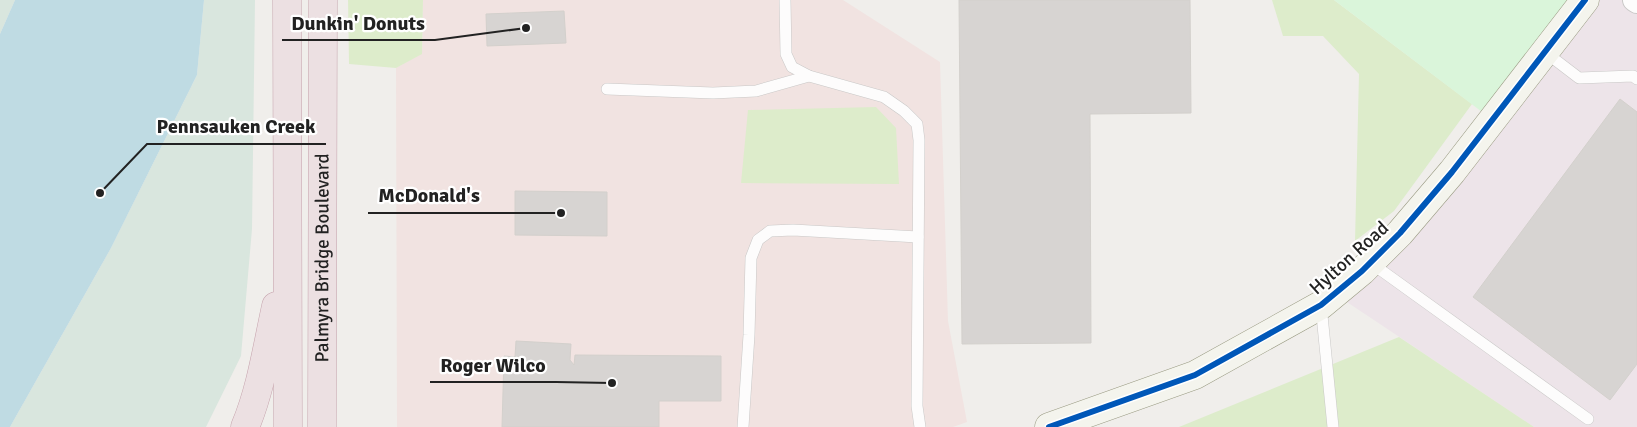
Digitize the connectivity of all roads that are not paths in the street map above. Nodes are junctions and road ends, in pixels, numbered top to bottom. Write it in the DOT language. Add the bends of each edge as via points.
graph roads {
  1 [pos="287,0"];
  2 [pos="323,0"];
  3 [pos="785,0"];
  4 [pos="1585,0"];
  5 [pos="1545,52"];
  6 [pos="809,76"];
  7 [pos="1637,79"];
  8 [pos="607,89"];
  9 [pos="918,236"];
  10 [pos="287,251"];
  11 [pos="1370,263"];
  12 [pos="1321,305"];
  13 [pos="1588,419"];
  14 [pos="245,427"];
  15 [pos="288,427"];
  16 [pos="322,427"];
  17 [pos="743,427"];
  18 [pos="920,427"];
  19 [pos="1048,427"];
  20 [pos="1334,427"];
  1 -- 10 [label="highway, Palmyra Bridge Boulevard"];
  2 -- 16 [label="highway, Palmyra Bridge Boulevard"];
  3 -- 6 [label="lane" via="786,54 792,68"];
  4 -- 5 [label="street, Hylton Road"];
  5 -- 7 [label="lane" via="1579,78 1633,76"];
  5 -- 11 [label="street, Hylton Road" via="1452,172"];
  6 -- 8 [label="lane" via="756,91 713,93"];
  6 -- 9 [label="lane" via="884,97 917,124"];
  9 -- 17 [label="lane" via="793,230 770,231 758,240 751,258"];
  9 -- 18 [label="lane" via="917,406"];
  10 -- 14 [label="highway" via="262,374"];
  10 -- 15 [label="highway, Palmyra Bridge Boulevard"];
  11 -- 12 [label="street, Hylton Road"];
  11 -- 13 [label="lane"];
  12 -- 19 [label="street, Hylton Road" via="1195,375"];
  12 -- 20 [label="lane"];
}
